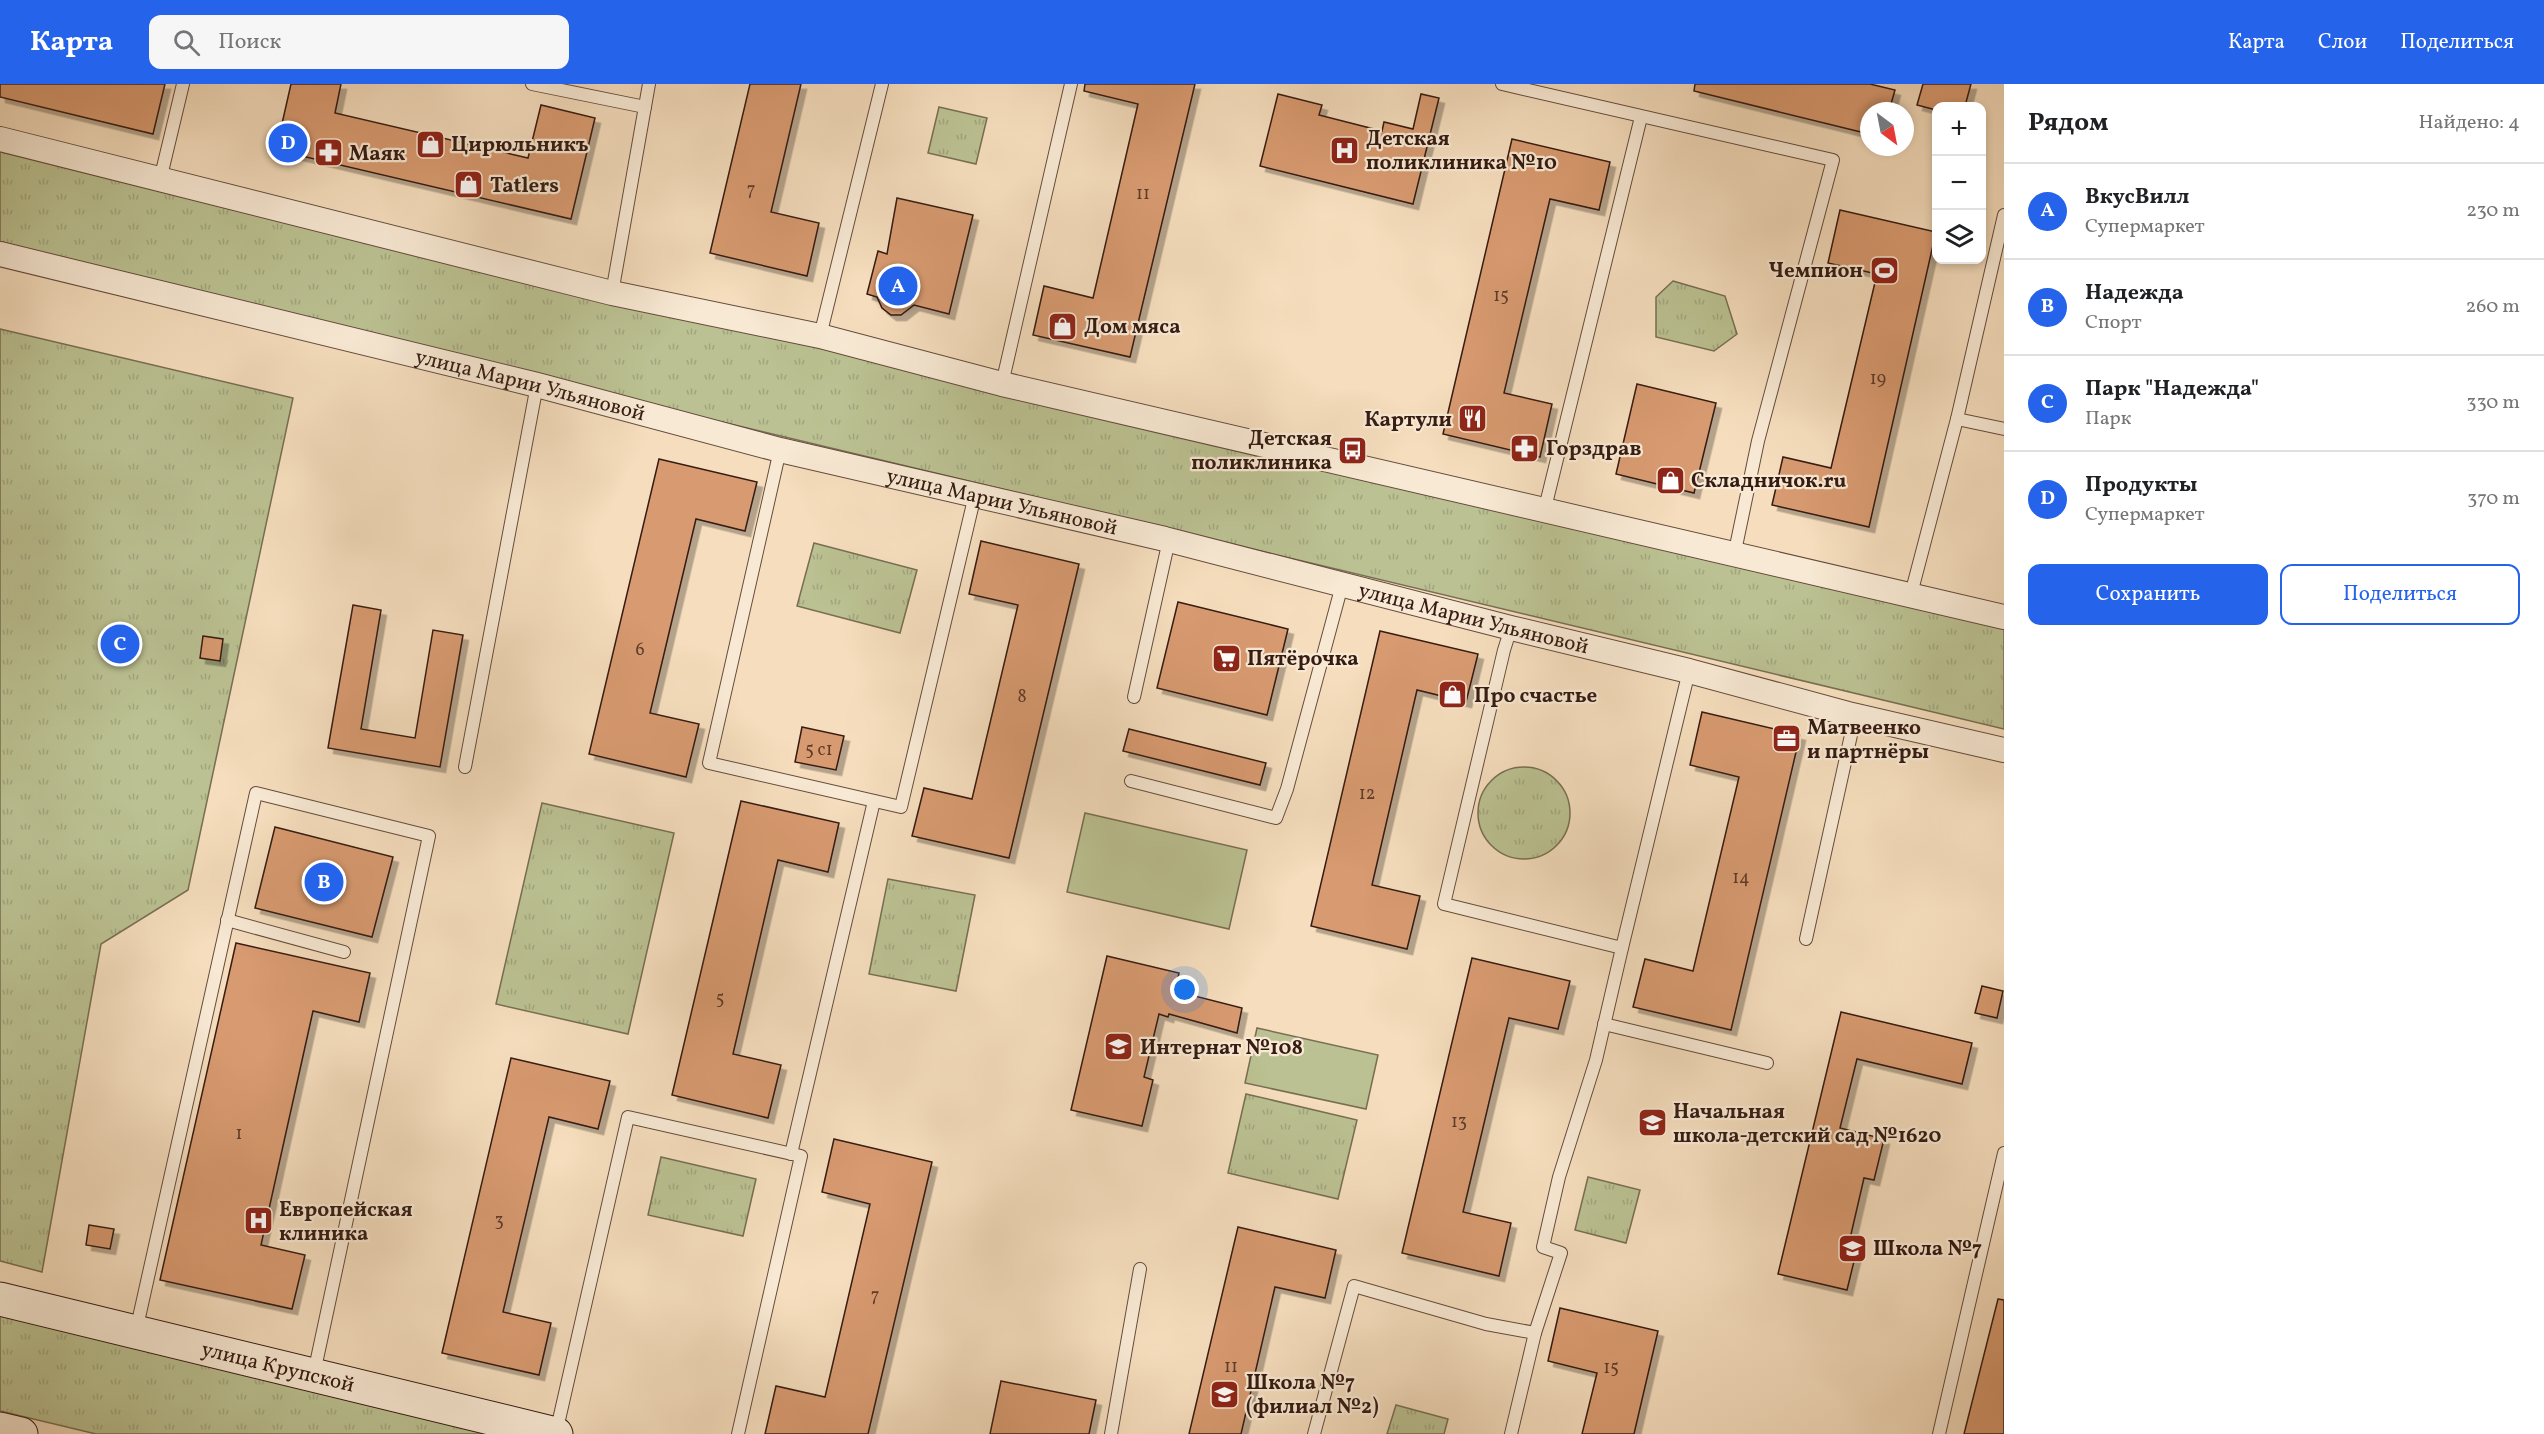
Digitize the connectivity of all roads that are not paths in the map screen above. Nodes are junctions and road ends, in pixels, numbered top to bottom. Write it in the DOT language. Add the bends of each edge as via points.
graph roads {
  1 [pos="183,84"];
  2 [pos="532,84"];
  3 [pos="649,84"];
  4 [pos="882,84"];
  5 [pos="1071,84"];
  6 [pos="1502,84"];
  7 [pos="645,107"];
  8 [pos="1641,117"];
  9 [pos="0,139"];
  10 [pos="160,180"];
  11 [pos="2004,215"];
  12 [pos="0,254"];
  13 [pos="612,293"];
  14 [pos="819,336"];
  15 [pos="1002,384"];
  16 [pos="537,385"];
  17 [pos="1957,419"];
  18 [pos="2004,429"];
  19 [pos="780,450"];
  20 [pos="975,495"];
  21 [pos="1544,512"];
  22 [pos="1169,540"];
  23 [pos="1734,556"];
  24 [pos="1342,585"];
  25 [pos="1911,594"];
  26 [pos="2004,617"];
  27 [pos="1511,628"];
  28 [pos="1689,670"];
  29 [pos="1134,697"];
  30 [pos="1852,715"];
  31 [pos="2004,750"];
  32 [pos="465,766"];
  33 [pos="1131,780"];
  34 [pos="874,801"];
  35 [pos="227,920"];
  36 [pos="1806,939"];
  37 [pos="1622,948"];
  38 [pos="344,952"];
  39 [pos="1604,1024"];
  40 [pos="1767,1063"];
  41 [pos="2004,1153"];
  42 [pos="791,1154"];
  43 [pos="1140,1269"];
  44 [pos="0,1299"];
  45 [pos="136,1332"];
  46 [pos="1535,1333"];
  47 [pos="314,1375"];
  48 [pos="0,1429"];
  49 [pos="21,1434"];
  50 [pos="556,1434"];
  51 [pos="738,1434"];
  52 [pos="1111,1434"];
  53 [pos="1314,1434"];
  54 [pos="1511,1434"];
  55 [pos="1939,1434"];
  1 -- 10 [label="lane"];
  2 -- 7 [label="lane"];
  3 -- 7 [label="lane"];
  4 -- 14 [label="lane"];
  5 -- 15 [label="lane"];
  6 -- 8 [label="lane"];
  7 -- 13 [label="lane"];
  8 -- 21 [label="lane"];
  8 -- 23 [label="lane" via="1833,160 1758,441"];
  9 -- 10 [label="street"];
  10 -- 13 [label="street"];
  11 -- 17 [label="lane"];
  12 -- 16 [label="street, улица Марии Ульяновой"];
  13 -- 14 [label="street"];
  14 -- 15 [label="street"];
  15 -- 21 [label="street"];
  16 -- 19 [label="street, улица Марии Ульяновой"];
  16 -- 32 [label="lane"];
  17 -- 18 [label="lane"];
  17 -- 25 [label="lane"];
  19 -- 20 [label="street, улица Марии Ульяновой"];
  19 -- 34 [label="lane" via="709,763"];
  20 -- 22 [label="street, улица Марии Ульяновой"];
  20 -- 34 [label="lane" via="901,807"];
  21 -- 23 [label="street"];
  22 -- 24 [label="street, улица Марии Ульяновой"];
  22 -- 29 [label="lane"];
  23 -- 25 [label="street"];
  24 -- 27 [label="street, улица Марии Ульяновой"];
  24 -- 33 [label="lane" via="1276,818"];
  25 -- 26 [label="street"];
  27 -- 28 [label="street, улица Марии Ульяновой"];
  27 -- 37 [label="lane" via="1443,904"];
  28 -- 30 [label="street, улица Марии Ульяновой"];
  28 -- 37 [label="lane"];
  30 -- 31 [label="street, улица Марии Ульяновой"];
  30 -- 36 [label="lane" via="1851,735"];
  34 -- 42 [label="lane"];
  35 -- 38 [label="lane"];
  35 -- 45 [label="lane"];
  35 -- 47 [label="lane" via="256,793 429,836"];
  37 -- 39 [label="lane"];
  39 -- 40 [label="lane"];
  39 -- 46 [label="lane" via="1559,1177 1543,1247 1561,1253"];
  41 -- 55 [label="lane"];
  42 -- 50 [label="lane" via="627,1117"];
  42 -- 51 [label="lane" via="801,1156"];
  43 -- 52 [label="lane"];
  44 -- 45 [label="street, улица Крупской"];
  45 -- 47 [label="street, улица Крупской"];
  46 -- 53 [label="lane" via="1486,1324 1354,1286"];
  46 -- 54 [label="lane"];
  47 -- 50 [label="street, улица Крупской"];
  48 -- 49 [label="street"];
}
